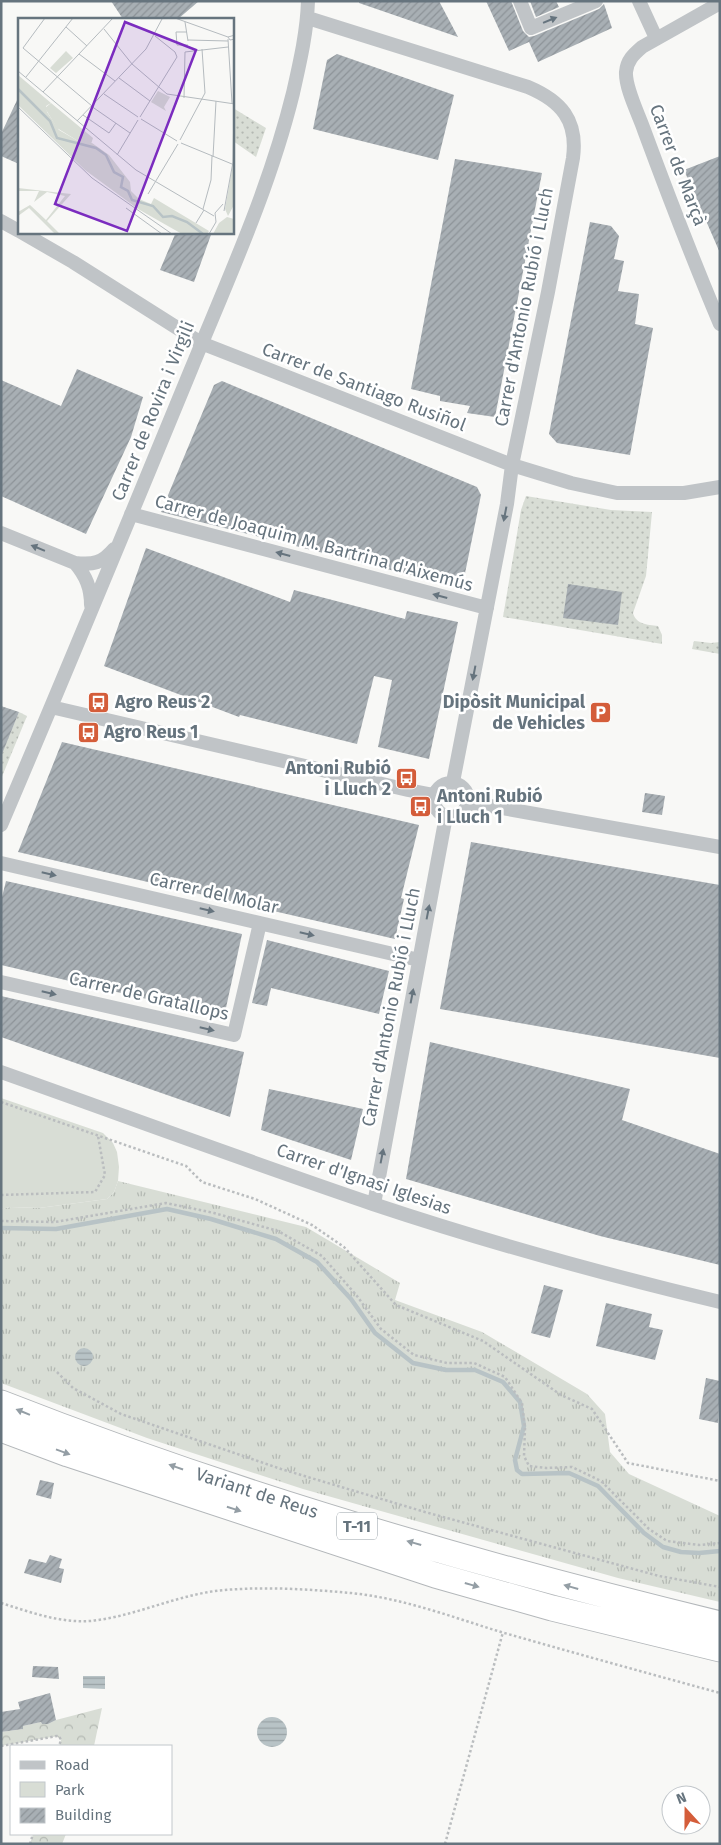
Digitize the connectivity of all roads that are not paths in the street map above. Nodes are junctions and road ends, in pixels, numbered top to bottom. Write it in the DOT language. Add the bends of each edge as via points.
graph roads {
  1 [pos="308,1"];
  2 [pos="520,1"];
  3 [pos="596,1"];
  4 [pos="639,1"];
  5 [pos="720,4"];
  6 [pos="308,18"];
  7 [pos="656,38"];
  8 [pos="1,221"];
  9 [pos="18,231"];
  10 [pos="24,234"];
  11 [pos="720,324"];
  12 [pos="201,343"];
  13 [pos="512,465"];
  14 [pos="720,487"];
  15 [pos="131,514"];
  16 [pos="1,533"];
  17 [pos="121,539"];
  18 [pos="75,563"];
  19 [pos="487,608"];
  20 [pos="91,609"];
  21 [pos="51,707"];
  22 [pos="453,782"];
  23 [pos="434,795"];
  24 [pos="468,802"];
  25 [pos="446,816"];
  26 [pos="1,825"];
  27 [pos="720,847"];
  28 [pos="1,863"];
  29 [pos="260,923"];
  30 [pos="419,960"];
  31 [pos="1,982"];
  32 [pos="1,1072"];
  33 [pos="374,1204"];
  34 [pos="720,1302"];
  35 [pos="1,1403"];
  36 [pos="1,1429"];
  37 [pos="597,1594"];
  38 [pos="552,1608"];
  39 [pos="720,1615"];
  40 [pos="720,1624"];
  41 [pos="720,1649"];
  42 [pos="720,1664"];
  1 -- 6 [label="street, Carrer de Rovira i Virgili"];
  2 -- 3 [label="street, one-way" via="531,28"];
  4 -- 7 [label="street"];
  5 -- 7 [label="street"];
  6 -- 12 [label="street, Carrer de Rovira i Virgili" via="302,57 273,162"];
  6 -- 13 [label="street, Carrer d'Antonio Rubió i Lluch" via="528,87 555,101 572,126 573,158"];
  7 -- 11 [label="street, Carrer de Marçà" via="632,55 628,63 626,73 630,92"];
  8 -- 9 [label="street, Carrer de Santiago Rusiñol"];
  10 -- 12 [label="street, Carrer de Santiago Rusiñol"];
  12 -- 13 [label="street, Carrer de Santiago Rusiñol"];
  12 -- 15 [label="street, Carrer de Rovira i Virgili"];
  13 -- 14 [label="street, Carrer de Santiago Rusiñol" via="617,493 684,493"];
  13 -- 19 [label="street, Carrer d'Antonio Rubió i Lluch, one-way"];
  15 -- 17 [label="street, Carrer de Rovira i Virgili"];
  19 -- 15 [label="street, Carrer de Joaquim M. Bartrina d'Aixemús, one-way"];
  18 -- 16 [label="street, one-way"];
  17 -- 18 [label="street" via="107,557 88,564"];
  17 -- 20 [label="street, Carrer de Rovira i Virgili"];
  18 -- 20 [label="street" via="88,583"];
  19 -- 22 [label="street, Carrer d'Antonio Rubió i Lluch, one-way"];
  20 -- 21 [label="street, Carrer de Rovira i Virgili"];
  21 -- 23 [label="street"];
  21 -- 26 [label="street, Carrer de Rovira i Virgili"];
  22 -- 23 [label="street" via="440,786"];
  22 -- 24 [label="street" via="465,789"];
  23 -- 25 [label="street" via="436,808"];
  24 -- 25 [label="street" via="459,815"];
  24 -- 27 [label="street"];
  30 -- 25 [label="street, Carrer d'Antonio Rubió i Lluch, one-way"];
  28 -- 29 [label="street, Carrer del Molar, one-way"];
  29 -- 30 [label="street, Carrer del Molar, one-way"];
  31 -- 29 [label="street, Carrer de Gratallops, one-way" via="234,1035"];
  33 -- 30 [label="street, Carrer d'Antonio Rubió i Lluch, one-way"];
  32 -- 33 [label="street, Carrer d'Ignasi Iglesias"];
  33 -- 34 [label="street, Carrer d'Ignasi Iglesias" via="493,1242"];
  37 -- 35 [label="highway, Variant de Reus / T-11, one-way" via="397,1538 233,1487"];
  36 -- 38 [label="highway, Variant de Reus / T-11, one-way" via="426,1572"];
  37 -- 39 [label="highway"];
  37 -- 40 [label="highway, Variant de Reus / T-11"];
  38 -- 41 [label="highway, Variant de Reus / T-11"];
  38 -- 42 [label="highway" via="642,1642"];
}
